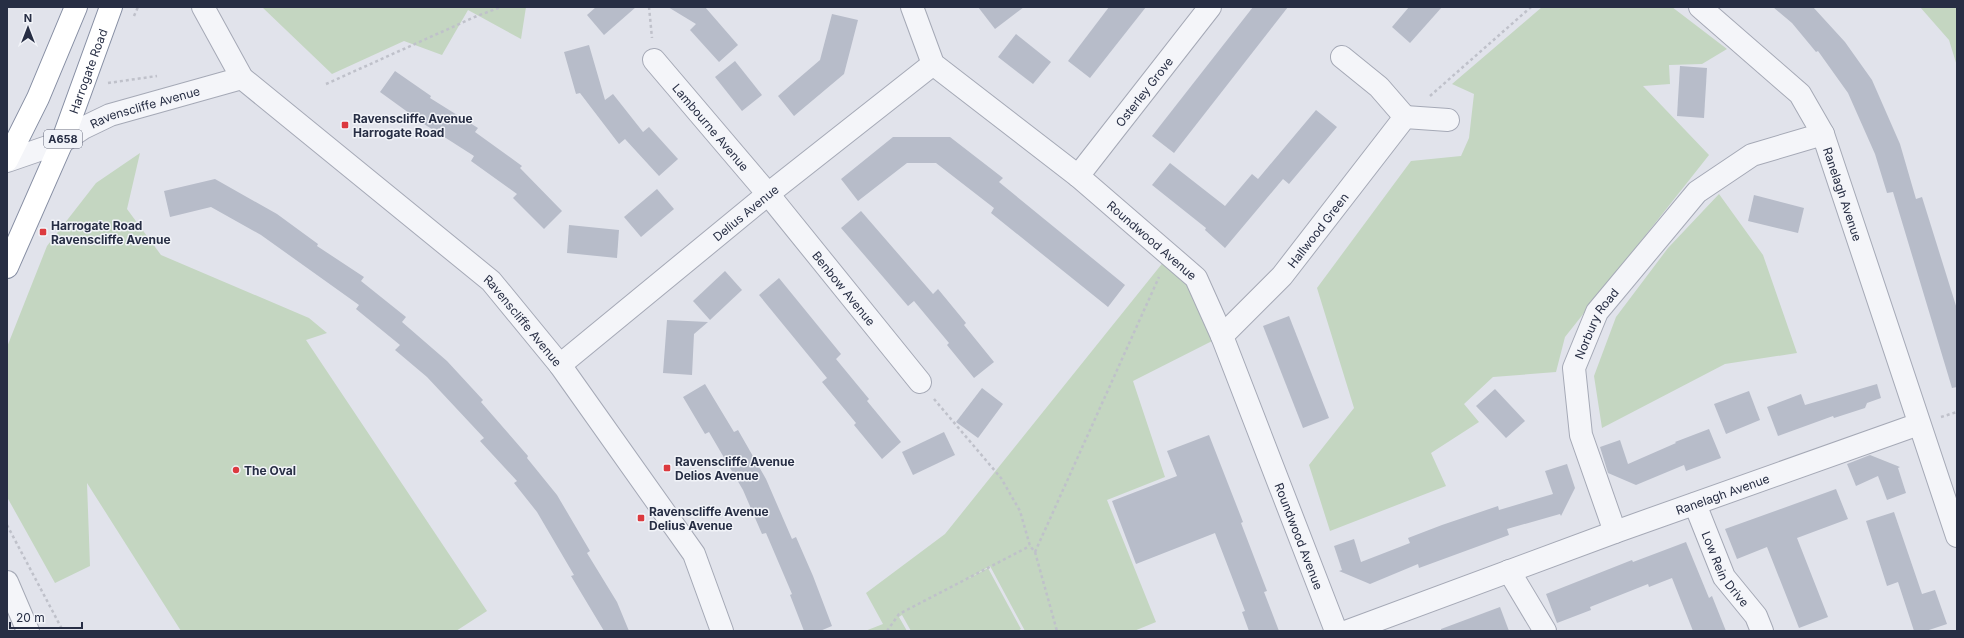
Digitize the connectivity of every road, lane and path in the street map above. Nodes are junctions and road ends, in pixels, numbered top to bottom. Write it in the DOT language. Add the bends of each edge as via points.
graph roads {
  1 [pos="76,7"];
  2 [pos="111,7"];
  3 [pos="138,7"];
  4 [pos="203,7"];
  5 [pos="501,7"];
  6 [pos="649,7"];
  7 [pos="912,7"];
  8 [pos="1210,7"];
  9 [pos="1531,7"];
  10 [pos="1700,7"];
  11 [pos="133,20"];
  12 [pos="1342,57"];
  13 [pos="654,60"];
  14 [pos="933,64"];
  15 [pos="163,75"];
  16 [pos="110,78"];
  17 [pos="242,78"];
  18 [pos="326,84"];
  19 [pos="1405,117"];
  20 [pos="1448,120"];
  21 [pos="1823,134"];
  22 [pos="62,142"];
  23 [pos="7,161"];
  24 [pos="1078,176"];
  25 [pos="768,194"];
  26 [pos="1169,255"];
  27 [pos="7,267"];
  28 [pos="1222,336"];
  29 [pos="560,365"];
  30 [pos="920,382"];
  31 [pos="1919,424"];
  32 [pos="1695,504"];
  33 [pos="7,525"];
  34 [pos="1615,532"];
  35 [pos="1957,536"];
  36 [pos="1030,546"];
  37 [pos="1035,552"];
  38 [pos="1509,571"];
  39 [pos="7,582"];
  40 [pos="28,631"];
  41 [pos="63,631"];
  42 [pos="722,631"];
  43 [pos="887,631"];
  44 [pos="1057,631"];
  45 [pos="1336,631"];
  46 [pos="1348,631"];
  47 [pos="1545,631"];
  48 [pos="1762,631"];
  1 -- 23 [label="highway" via="38,98"];
  2 -- 22 [label="highway, Harrogate Road / A658"];
  3 -- 11 [label="path"];
  4 -- 17 [label="street, Ravenscliffe Avenue"];
  5 -- 18 [label="path"];
  6 -- 13 [label="path"];
  7 -- 14 [label="street"];
  8 -- 24 [label="street, Osterley Grove"];
  9 -- 19 [label="path"];
  10 -- 21 [label="street, Ranelagh Avenue" via="1800,94"];
  12 -- 19 [label="street" via="1379,87"];
  13 -- 25 [label="street, Lambourne Avenue"];
  14 -- 24 [label="street, Roundwood Avenue"];
  14 -- 25 [label="street, Delius Avenue"];
  15 -- 16 [label="path" via="108,83"];
  17 -- 22 [label="street, Ravenscliffe Avenue" via="110,115"];
  17 -- 29 [label="street, Ravenscliffe Avenue" via="491,281"];
  19 -- 20 [label="street"];
  19 -- 28 [label="street, Hallwood Green" via="1282,276"];
  21 -- 31 [label="street, Ranelagh Avenue"];
  21 -- 34 [label="street, Norbury Road" via="1752,155 1697,192 1597,312 1574,368 1580,435"];
  22 -- 23 [label="street, Ravenscliffe Avenue"];
  22 -- 27 [label="highway, Harrogate Road / A658"];
  24 -- 26 [label="street, Roundwood Avenue"];
  25 -- 29 [label="street, Delius Avenue"];
  25 -- 30 [label="street, Benbow Avenue"];
  26 -- 28 [label="street, Roundwood Avenue" via="1196,278"];
  26 -- 37 [label="path"];
  28 -- 45 [label="street, Roundwood Avenue"];
  29 -- 42 [label="street, Ravenscliffe Avenue" via="694,554"];
  30 -- 36 [label="path" via="1001,478 1020,511"];
  31 -- 32 [label="street, Ranelagh Avenue"];
  31 -- 35 [label="street, Ranelagh Avenue"];
  32 -- 34 [label="street, Ranelagh Avenue"];
  32 -- 48 [label="street, Low Rein Drive" via="1724,577 1756,616"];
  33 -- 41 [label="path"];
  34 -- 38 [label="street"];
  36 -- 37 [label="path"];
  36 -- 43 [label="path" via="899,614"];
  37 -- 44 [label="path"];
  38 -- 46 [label="street"];
  38 -- 47 [label="street"];
  39 -- 40 [label="street"];
}
